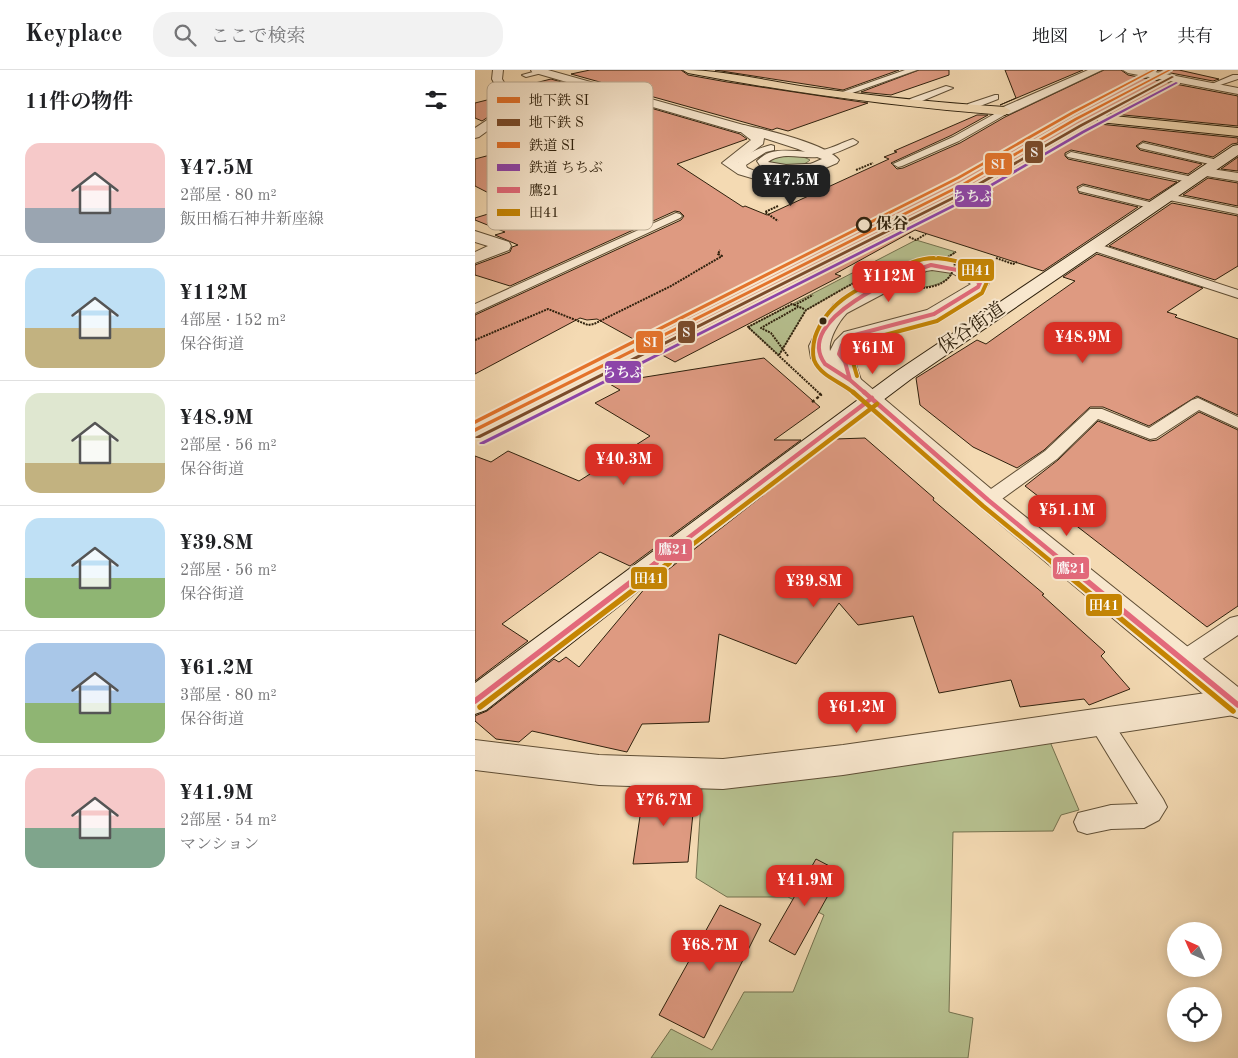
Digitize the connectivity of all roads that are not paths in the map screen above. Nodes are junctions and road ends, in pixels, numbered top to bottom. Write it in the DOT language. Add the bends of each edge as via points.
graph roads {
  1 [pos="688,70"];
  2 [pos="913,70"];
  3 [pos="1097,70"];
  4 [pos="1133,70"];
  5 [pos="535,72"];
  6 [pos="1235,78"];
  7 [pos="571,82"];
  8 [pos="1211,86"];
  9 [pos="949,88"];
  10 [pos="1238,91"];
  11 [pos="838,95"];
  12 [pos="995,97"];
  13 [pos="912,104"];
  14 [pos="653,105"];
  15 [pos="970,109"];
  16 [pos="1005,111"];
  17 [pos="1103,119"];
  18 [pos="487,126"];
  19 [pos="743,130"];
  20 [pos="1238,132"];
  21 [pos="475,134"];
  22 [pos="853,142"];
  23 [pos="1143,146"];
  24 [pos="806,148"];
  25 [pos="1238,149"];
  26 [pos="1071,155"];
  27 [pos="821,159"];
  28 [pos="898,164"];
  29 [pos="743,171"];
  30 [pos="1206,172"];
  31 [pos="1238,177"];
  32 [pos="1083,189"];
  33 [pos="1161,202"];
  34 [pos="1238,211"];
  35 [pos="675,216"];
  36 [pos="653,226"];
  37 [pos="645,230"];
  38 [pos="475,236"];
  39 [pos="1095,247"];
  40 [pos="475,258"];
  41 [pos="1238,294"];
  42 [pos="854,302"];
  43 [pos="475,309"];
  44 [pos="909,321"];
  45 [pos="850,380"];
  46 [pos="872,398"];
  47 [pos="1238,423"];
  48 [pos="988,500"];
  49 [pos="1238,624"];
  50 [pos="1184,660"];
  51 [pos="475,701"];
  52 [pos="1236,704"];
  53 [pos="1100,722"];
  54 [pos="475,755"];
  55 [pos="1087,822"];
  1 -- 11 [label="main road"];
  2 -- 11 [label="lane"];
  3 -- 16 [label="street"];
  4 -- 8 [label="street"];
  5 -- 7 [label="street"];
  6 -- 8 [label="lane"];
  8 -- 10 [label="street"];
  9 -- 13 [label="lane"];
  11 -- 13 [label="main road"];
  12 -- 15 [label="lane"];
  13 -- 15 [label="main road"];
  14 -- 19 [label="street"];
  15 -- 16 [label="main road"];
  16 -- 28 [label="lane" via="956,139"];
  17 -- 20 [label="main road"];
  18 -- 21 [label="street"];
  19 -- 24 [label="street" via="756,131"];
  19 -- 29 [label="street" via="758,141 729,164"];
  22 -- 27 [label="lane"];
  23 -- 30 [label="lane"];
  24 -- 27 [label="street"];
  24 -- 29 [label="lane" via="763,150 741,164"];
  25 -- 30 [label="street, 保谷街道"];
  26 -- 30 [label="lane"];
  27 -- 29 [label="street" via="780,180"];
  30 -- 31 [label="street"];
  30 -- 33 [label="street, 保谷街道"];
  32 -- 33 [label="lane"];
  33 -- 34 [label="lane"];
  33 -- 39 [label="street, 保谷街道"];
  35 -- 36 [label="lane"];
  37 -- 43 [label="lane"];
  38 -- 40 [label="street" via="503,246"];
  39 -- 41 [label="lane"];
  39 -- 46 [label="street, 保谷街道"];
  42 -- 44 [label="street" via="854,307 882,319"];
  42 -- 44 [label="street" via="921,267 932,265 944,265 977,278 980,283 934,314"];
  42 -- 45 [label="street" via="840,309 819,346 821,358 830,368"];
  44 -- 45 [label="street" via="851,336 839,354"];
  45 -- 46 [label="street"];
  46 -- 48 [label="street"];
  46 -- 51 [label="street, 保谷街道"];
  47 -- 48 [label="lane" via="1198,403 1150,434 1096,412 1051,455"];
  48 -- 50 [label="street"];
  49 -- 50 [label="lane"];
  50 -- 52 [label="street"];
  52 -- 53 [label="street"];
  53 -- 54 [label="street" via="843,760 723,774 599,770"];
  53 -- 55 [label="lane" via="1154,806 1143,816"];
}
